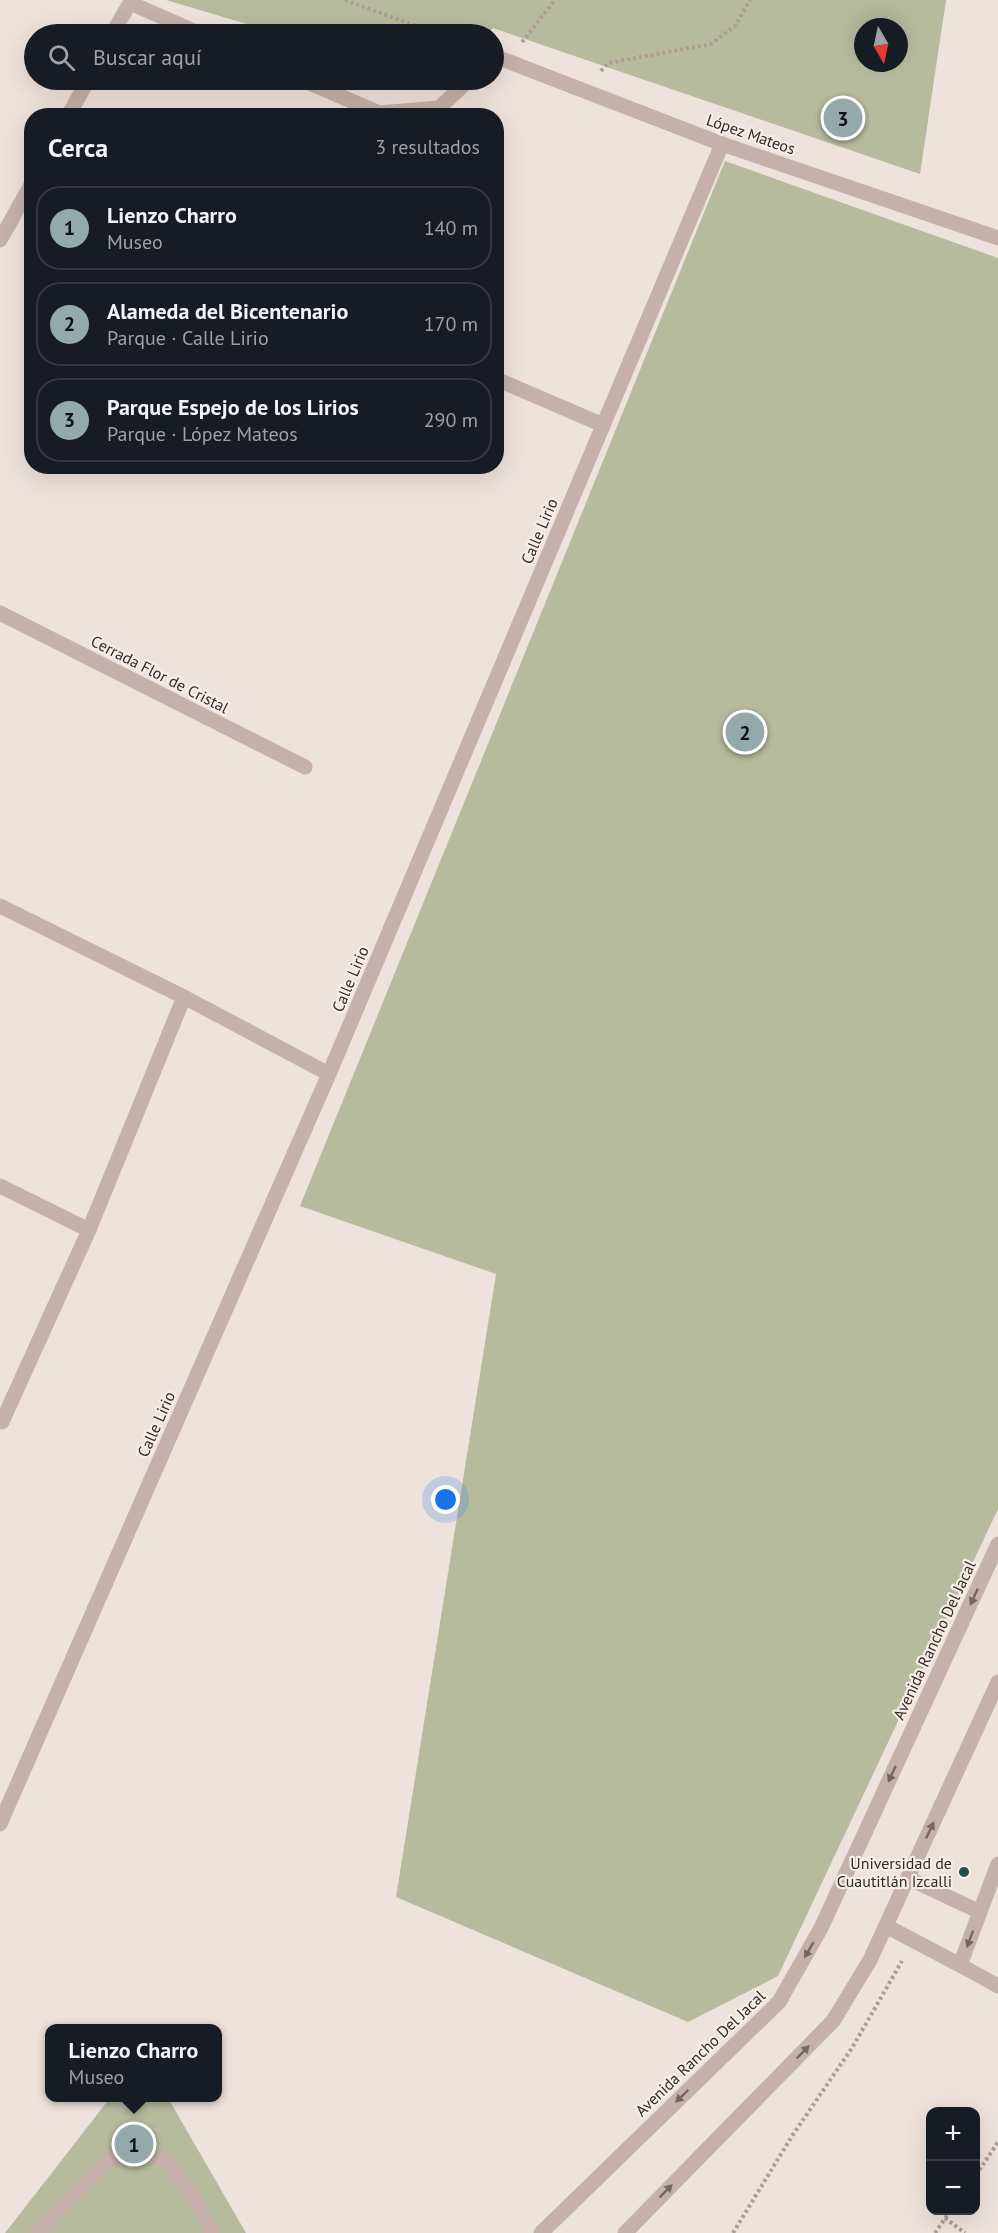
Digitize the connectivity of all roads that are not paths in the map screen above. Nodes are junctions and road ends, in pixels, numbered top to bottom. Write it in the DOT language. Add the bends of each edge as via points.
graph roads {
  1 [pos="117,24"];
  2 [pos="178,24"];
  3 [pos="504,60"];
  4 [pos="82,90"];
  5 [pos="325,90"];
  6 [pos="458,90"];
  7 [pos="72,108"];
  8 [pos="365,108"];
  9 [pos="439,108"];
  10 [pos="722,144"];
  11 [pos="24,197"];
  12 [pos="998,238"];
  13 [pos="0,240"];
  14 [pos="504,382"];
  15 [pos="603,425"];
  16 [pos="0,613"];
  17 [pos="305,767"];
  18 [pos="0,906"];
  19 [pos="184,997"];
  20 [pos="329,1074"];
  21 [pos="0,1186"];
  22 [pos="89,1230"];
  23 [pos="0,1421"];
  24 [pos="998,1544"];
  25 [pos="998,1682"];
  26 [pos="0,1824"];
  27 [pos="998,1864"];
  28 [pos="908,1878"];
  29 [pos="980,1912"];
  30 [pos="886,1926"];
  31 [pos="960,1965"];
  32 [pos="998,1986"];
  33 [pos="37,2233"];
  34 [pos="212,2233"];
  35 [pos="541,2233"];
  36 [pos="625,2233"];
  1 -- 2 [label="street" via="129,3"];
  3 -- 10 [label="street, López Mateos"];
  4 -- 7 [label="street"];
  5 -- 8 [label="street"];
  6 -- 9 [label="street"];
  10 -- 12 [label="street, López Mateos"];
  10 -- 15 [label="street, Calle Lirio"];
  11 -- 13 [label="street"];
  14 -- 15 [label="street"];
  15 -- 20 [label="street, Calle Lirio"];
  16 -- 17 [label="street, Cerrada Flor de Cristal"];
  18 -- 19 [label="street"];
  19 -- 20 [label="street"];
  19 -- 22 [label="street"];
  20 -- 26 [label="street, Calle Lirio"];
  21 -- 22 [label="street"];
  22 -- 23 [label="street"];
  24 -- 35 [label="street, Avenida Rancho Del Jacal, one-way" via="821,1928 779,2002"];
  28 -- 25 [label="street, one-way"];
  27 -- 29 [label="street"];
  28 -- 29 [label="street"];
  28 -- 30 [label="street"];
  29 -- 31 [label="street, one-way"];
  30 -- 31 [label="street"];
  36 -- 30 [label="street, one-way" via="833,2021"];
  31 -- 32 [label="street"];
  33 -- 34 [label="street" via="110,2159 136,2153 164,2158 193,2196"];
}
